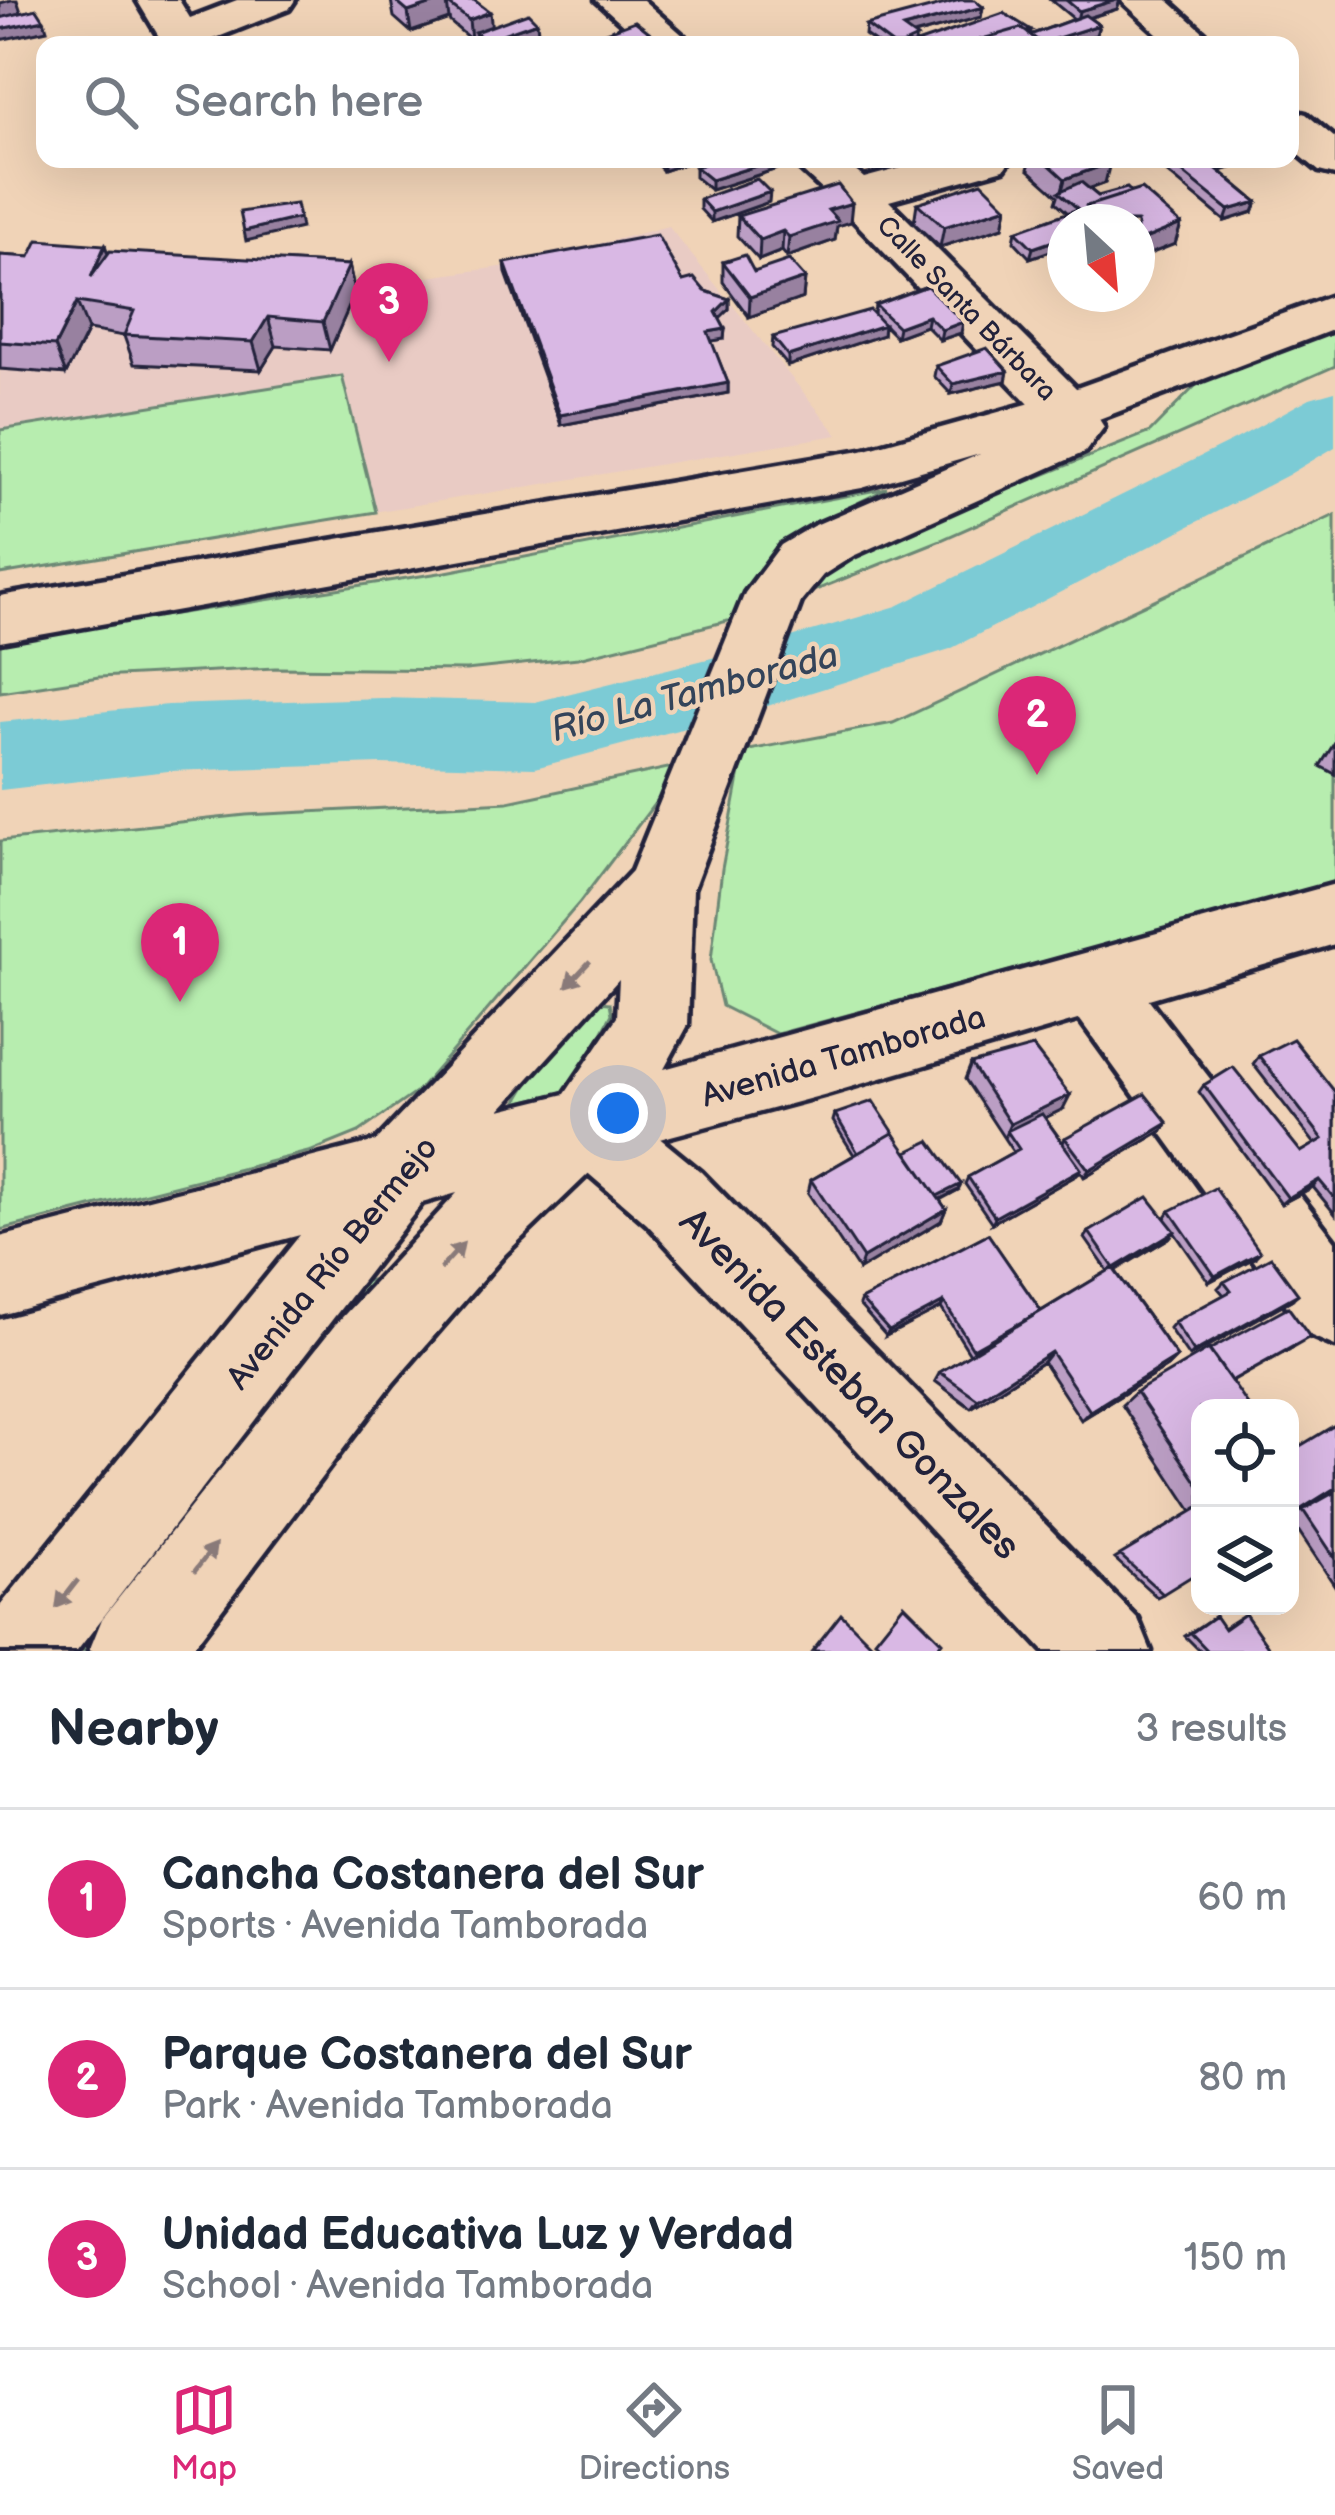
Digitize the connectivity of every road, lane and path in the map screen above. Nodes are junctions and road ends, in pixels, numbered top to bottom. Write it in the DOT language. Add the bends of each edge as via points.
graph roads {
  1 [pos="158,0"];
  2 [pos="274,0"];
  3 [pos="617,0"];
  4 [pos="1142,0"];
  5 [pos="179,36"];
  6 [pos="183,36"];
  7 [pos="661,36"];
  8 [pos="1185,36"];
  9 [pos="1299,131"];
  10 [pos="1335,161"];
  11 [pos="823,168"];
  12 [pos="955,168"];
  13 [pos="856,195"];
  14 [pos="1335,311"];
  15 [pos="1067,411"];
  16 [pos="0,619"];
  17 [pos="659,889"];
  18 [pos="1335,914"];
  19 [pos="1095,984"];
  20 [pos="587,1125"];
  21 [pos="399,1172"];
  22 [pos="0,1276"];
  23 [pos="1335,1306"];
  24 [pos="160,1640"];
  25 [pos="21,1651"];
  26 [pos="1106,1651"];
  1 -- 5 [label="main road"];
  2 -- 6 [label="main road"];
  3 -- 7 [label="main road"];
  4 -- 8 [label="main road"];
  9 -- 10 [label="main road"];
  11 -- 13 [label="main road, Calle Santa Bárbara"];
  12 -- 13 [label="main road"];
  13 -- 15 [label="main road, Calle Santa Bárbara"];
  14 -- 15 [label="main road"];
  15 -- 16 [label="main road" via="862,469"];
  15 -- 17 [label="main road, Avenida Río Bermejo" via="1077,428 1066,439 802,560 775,593"];
  17 -- 20 [label="main road, Avenida Río Bermejo" via="652,1025"];
  17 -- 21 [label="main road, Avenida Río Bermejo, one-way"];
  18 -- 19 [label="main road, Avenida Tamborada"];
  19 -- 20 [label="main road, Avenida Tamborada"];
  19 -- 23 [label="main road"];
  20 -- 21 [label="main road, Avenida Tamborada"];
  24 -- 20 [label="main road, Avenida Río Bermejo, one-way" via="364,1354 477,1227"];
  20 -- 26 [label="main road, Avenida Esteban Gonzales" via="674,1198"];
  21 -- 22 [label="main road, Avenida Tamborada"];
  21 -- 25 [label="main road, Avenida Río Bermejo, one-way"];
}
